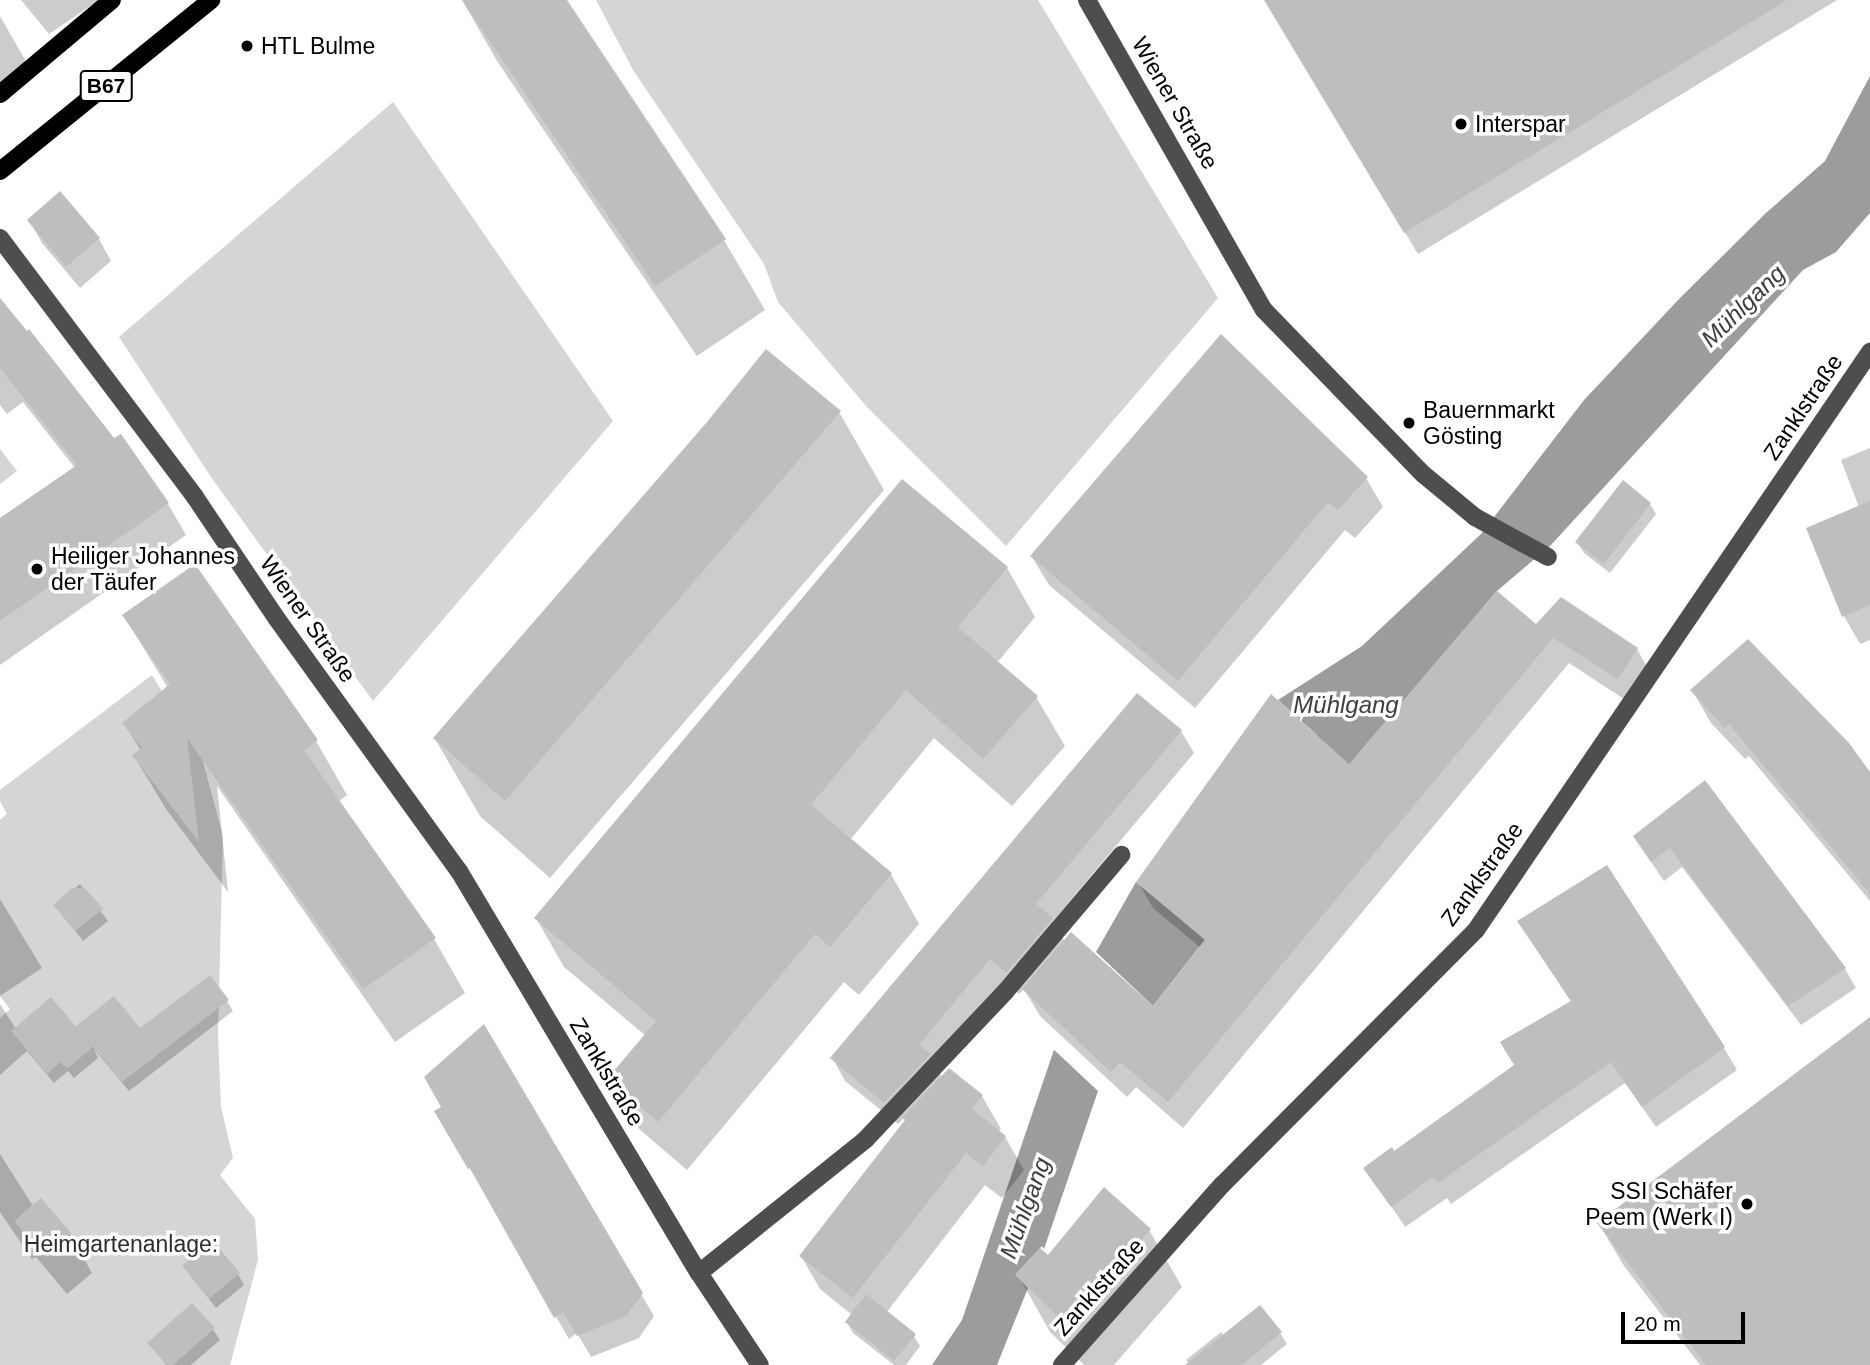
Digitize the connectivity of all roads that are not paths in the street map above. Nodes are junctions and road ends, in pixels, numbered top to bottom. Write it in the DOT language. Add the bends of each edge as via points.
graph roads {
  1 [pos="112,0"];
  2 [pos="211,0"];
  3 [pos="1087,0"];
  4 [pos="0,93"];
  5 [pos="0,171"];
  6 [pos="0,238"];
  7 [pos="1870,352"];
  8 [pos="1548,557"];
  9 [pos="1121,855"];
  10 [pos="473,895"];
  11 [pos="699,1273"];
  12 [pos="760,1365"];
  13 [pos="1062,1365"];
  1 -- 4 [label="main road, B67"];
  2 -- 5 [label="main road, B67"];
  3 -- 8 [label="street, Wiener Straße" via="1264,310 1423,474 1475,517"];
  6 -- 10 [label="street, Wiener Straße" via="195,497"];
  7 -- 13 [label="street, Zanklstraße" via="1476,930 1222,1185"];
  9 -- 11 [label="street" via="1005,992 866,1139"];
  10 -- 11 [label="street, Zanklstraße"];
  11 -- 12 [label="street, Zanklstraße"];
}
